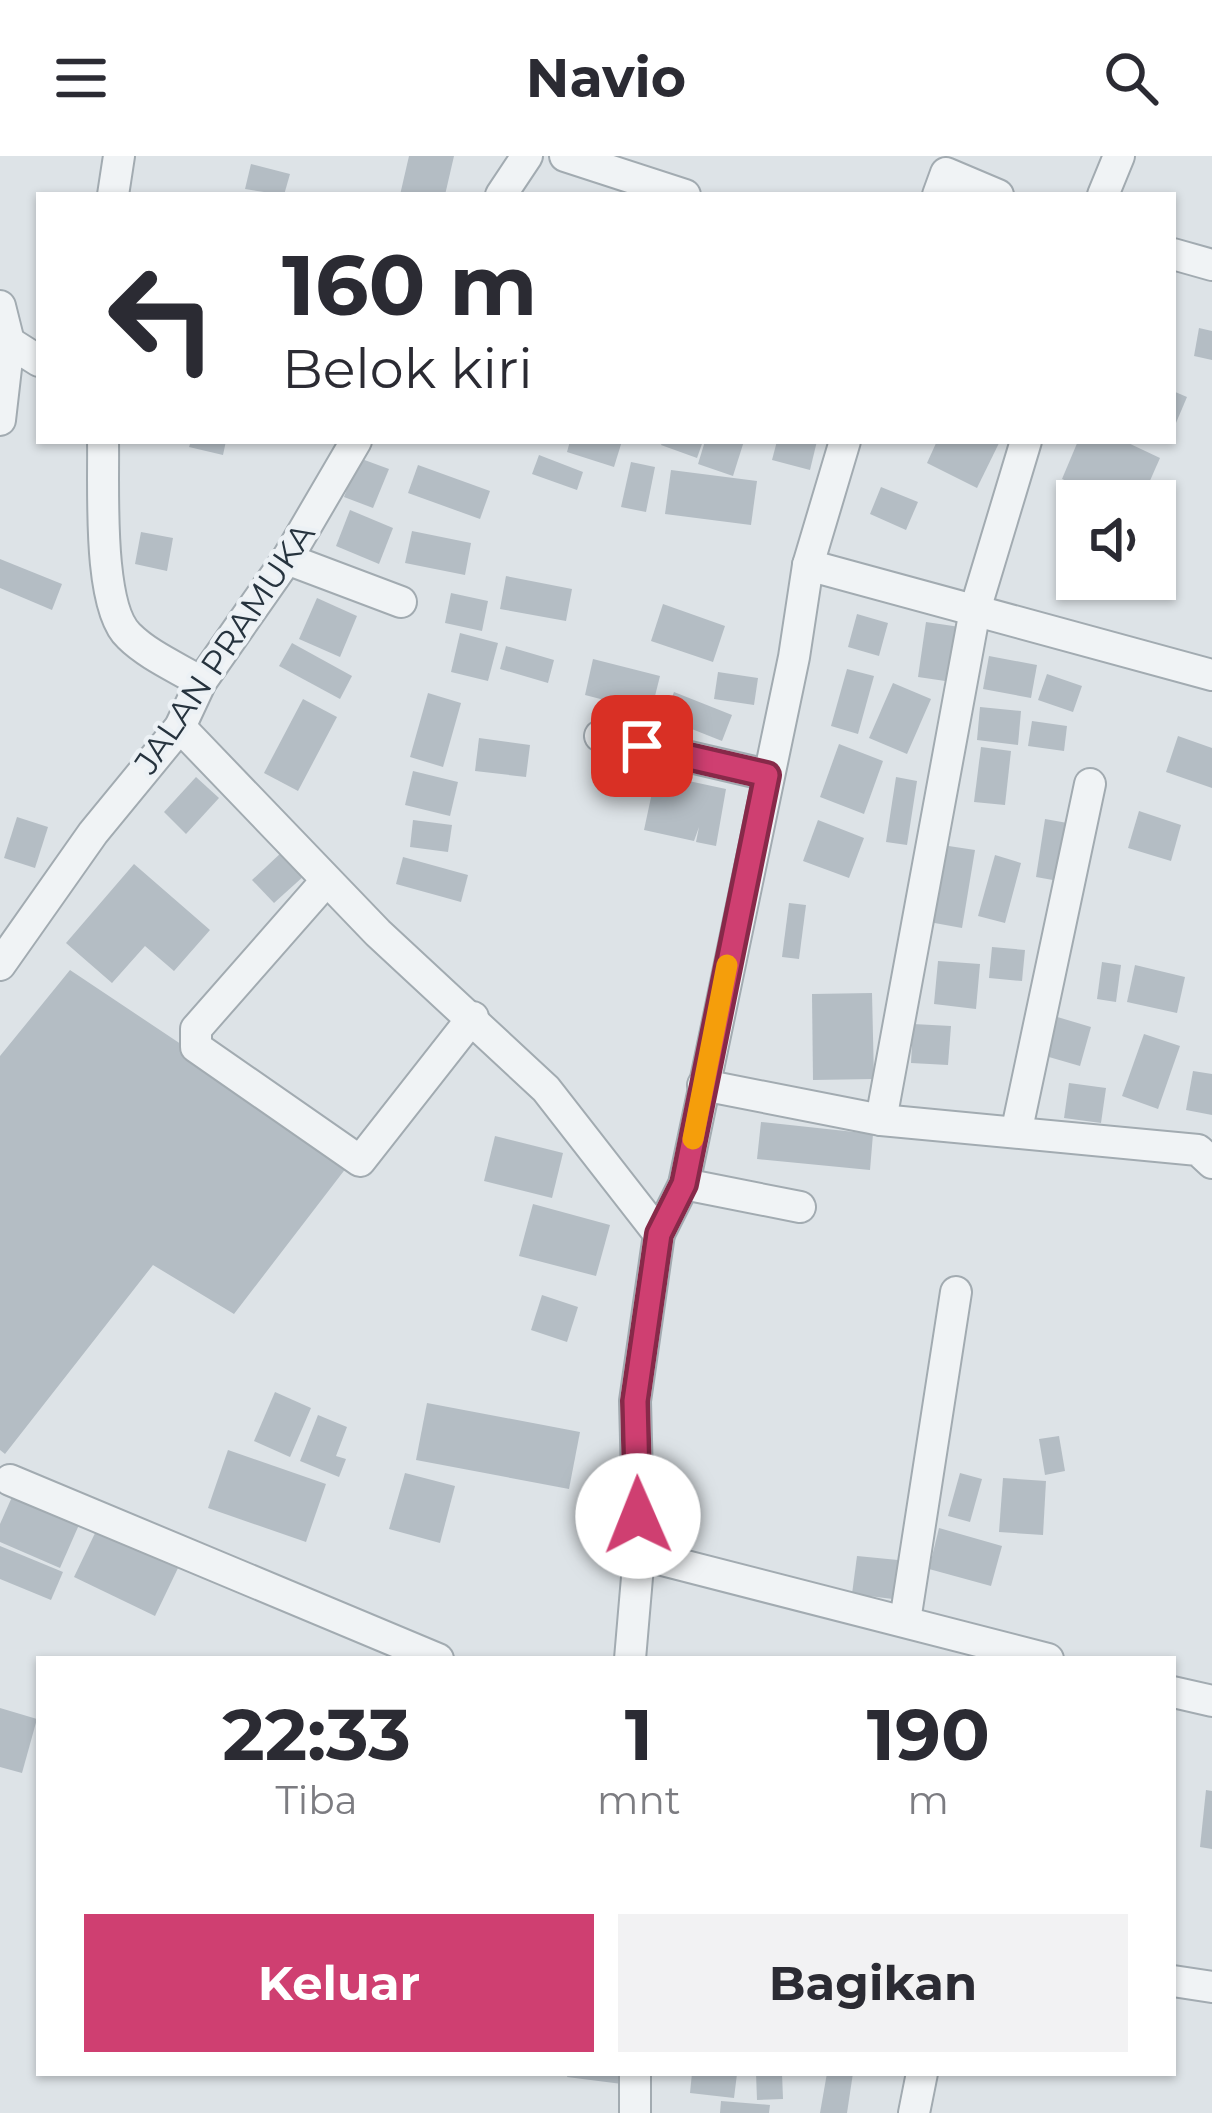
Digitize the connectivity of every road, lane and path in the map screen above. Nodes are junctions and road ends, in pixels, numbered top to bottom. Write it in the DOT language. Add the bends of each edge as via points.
graph roads {
  1 [pos="119,156"];
  2 [pos="527,156"];
  3 [pos="565,156"];
  4 [pos="1119,156"];
  5 [pos="945,175"];
  6 [pos="113,192"];
  7 [pos="503,192"];
  8 [pos="676,192"];
  9 [pos="990,192"];
  10 [pos="1104,192"];
  11 [pos="1176,255"];
  12 [pos="1212,265"];
  13 [pos="0,306"];
  14 [pos="5,340"];
  15 [pos="36,359"];
  16 [pos="0,420"];
  17 [pos="103,444"];
  18 [pos="354,444"];
  19 [pos="844,444"];
  20 [pos="1025,444"];
  21 [pos="287,559"];
  22 [pos="808,565"];
  23 [pos="401,602"];
  24 [pos="975,610"];
  25 [pos="1212,674"];
  26 [pos="201,682"];
  27 [pos="180,727"];
  28 [pos="600,736"];
  29 [pos="767,775"];
  30 [pos="1090,784"];
  31 [pos="326,881"];
  32 [pos="0,965"];
  33 [pos="473,1017"];
  34 [pos="704,1085"];
  35 [pos="881,1120"];
  36 [pos="1017,1130"];
  37 [pos="1212,1163"];
  38 [pos="684,1184"];
  39 [pos="800,1207"];
  40 [pos="659,1234"];
  41 [pos="956,1292"];
  42 [pos="3,1484"];
  43 [pos="639,1554"];
  44 [pos="905,1621"];
  45 [pos="431,1656"];
  46 [pos="631,1656"];
  47 [pos="1030,1656"];
  48 [pos="1176,1692"];
  49 [pos="1212,1701"];
  50 [pos="1176,1981"];
  51 [pos="1212,1987"];
  52 [pos="635,2076"];
  53 [pos="921,2076"];
  54 [pos="634,2113"];
  55 [pos="914,2113"];
  1 -- 6 [label="street"];
  2 -- 7 [label="street"];
  3 -- 8 [label="street"];
  4 -- 10 [label="street"];
  5 -- 9 [label="street"];
  11 -- 12 [label="street"];
  13 -- 14 [label="street"];
  14 -- 15 [label="street"];
  14 -- 16 [label="street"];
  17 -- 26 [label="street" via="107,570 119,620 126,635"];
  18 -- 21 [label="street, JALAN PRAMUKA"];
  19 -- 22 [label="street"];
  20 -- 24 [label="street"];
  21 -- 23 [label="street"];
  21 -- 26 [label="street, JALAN PRAMUKA"];
  22 -- 24 [label="street"];
  22 -- 29 [label="street"];
  24 -- 25 [label="street"];
  24 -- 35 [label="street"];
  26 -- 27 [label="street, JALAN PRAMUKA"];
  27 -- 31 [label="street"];
  27 -- 32 [label="street, JALAN PRAMUKA"];
  28 -- 29 [label="street"];
  29 -- 34 [label="street"];
  30 -- 36 [label="street"];
  31 -- 33 [label="street"];
  31 -- 33 [label="street" via="196,1029 196,1047 360,1161"];
  33 -- 40 [label="street" via="546,1089"];
  34 -- 35 [label="street"];
  34 -- 38 [label="street"];
  35 -- 36 [label="street"];
  36 -- 37 [label="street" via="1198,1150"];
  38 -- 39 [label="street"];
  38 -- 40 [label="street"];
  40 -- 43 [label="street" via="635,1401"];
  41 -- 44 [label="street"];
  42 -- 45 [label="street"];
  43 -- 44 [label="street"];
  43 -- 46 [label="street"];
  44 -- 47 [label="street"];
  48 -- 49 [label="street"];
  50 -- 51 [label="street"];
  52 -- 54 [label="street"];
  53 -- 55 [label="street"];
}
